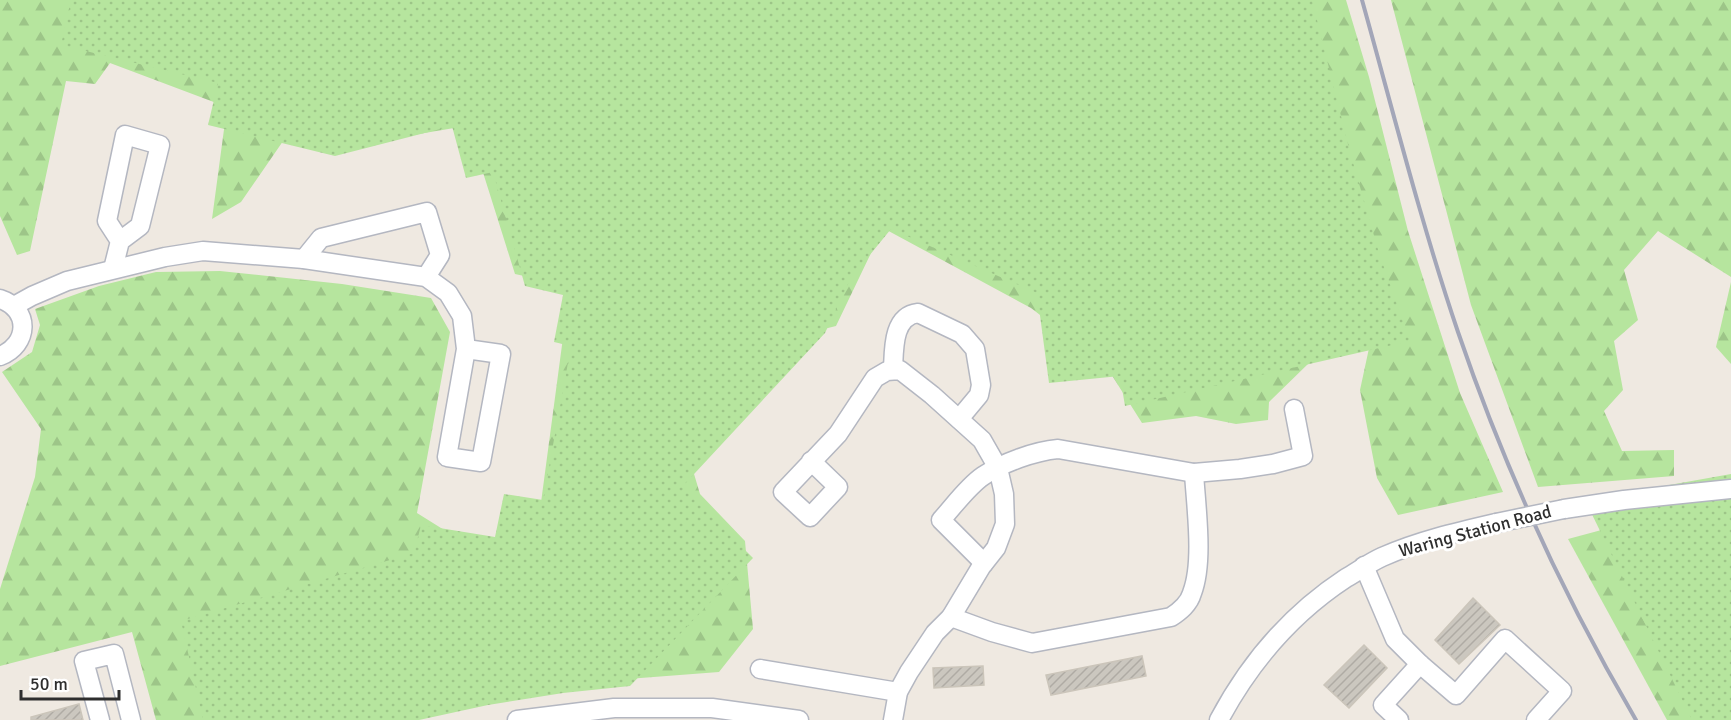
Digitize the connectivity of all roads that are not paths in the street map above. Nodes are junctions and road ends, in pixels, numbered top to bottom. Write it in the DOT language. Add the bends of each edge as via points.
graph roads {
  1 [pos="120,241"];
  2 [pos="304,259"];
  3 [pos="113,269"];
  4 [pos="426,277"];
  5 [pos="7,302"];
  6 [pos="466,349"];
  7 [pos="0,356"];
  8 [pos="893,370"];
  9 [pos="1294,409"];
  10 [pos="959,419"];
  11 [pos="811,461"];
  12 [pos="998,468"];
  13 [pos="1194,473"];
  14 [pos="1731,489"];
  15 [pos="984,563"];
  16 [pos="1364,566"];
  17 [pos="951,617"];
  18 [pos="1420,664"];
  19 [pos="760,669"];
  20 [pos="898,692"];
  21 [pos="100,720"];
  22 [pos="131,720"];
  23 [pos="517,720"];
  24 [pos="799,720"];
  25 [pos="893,720"];
  26 [pos="1219,720"];
  27 [pos="1399,720"];
  28 [pos="1536,720"];
  1 -- 1 [label="street" via="140,226 160,145 125,135 107,221"];
  1 -- 3 [label="street"];
  2 -- 3 [label="street" via="203,251"];
  2 -- 4 [label="street"];
  2 -- 4 [label="street" via="321,238 427,212 440,255"];
  3 -- 5 [label="street"];
  4 -- 6 [label="street" via="448,293 462,316"];
  5 -- 7 [label="street" via="20,315 22,335 10,351"];
  6 -- 6 [label="street" via="447,457 481,462 501,354"];
  8 -- 10 [label="street" via="900,370 919,383"];
  8 -- 10 [label="street" via="897,332 911,314 918,313 962,334 975,349 981,385 979,395"];
  8 -- 11 [label="street" via="874,378 838,434"];
  9 -- 13 [label="street" via="1303,456 1273,464"];
  10 -- 12 [label="street" via="982,440"];
  12 -- 13 [label="street" via="1041,451 1058,449"];
  12 -- 15 [label="street" via="1005,524 996,548"];
  12 -- 15 [label="street" via="982,476 940,520"];
  13 -- 17 [label="street" via="1198,560 1192,594 1183,609 1171,617 1032,643"];
  14 -- 16 [label="street, Waring Station Road, bridge" via="1624,500 1496,523 1407,547"];
  15 -- 17 [label="street"];
  16 -- 18 [label="street" via="1395,639"];
  16 -- 26 [label="street, Waring Station Road" via="1317,597 1291,621 1249,669"];
  17 -- 20 [label="street" via="935,633"];
  18 -- 27 [label="street" via="1383,705"];
  18 -- 28 [label="street" via="1456,695 1505,639 1562,691"];
  19 -- 20 [label="street"];
  20 -- 25 [label="street"];
  21 -- 22 [label="street" via="84,661 114,654"];
  23 -- 24 [label="street" via="614,708 712,708"];
}
